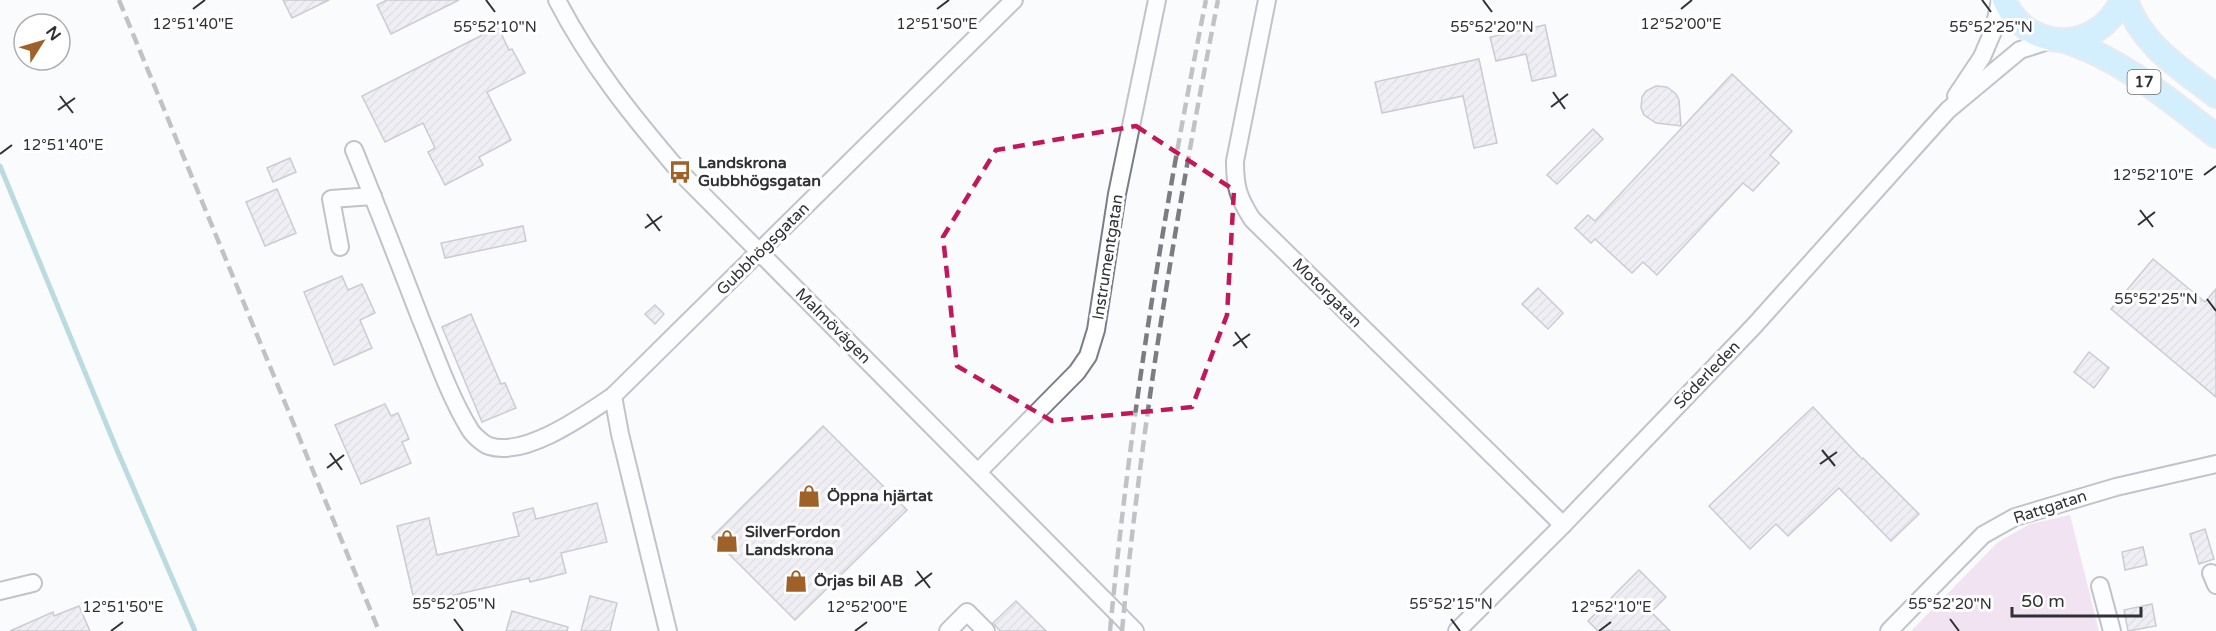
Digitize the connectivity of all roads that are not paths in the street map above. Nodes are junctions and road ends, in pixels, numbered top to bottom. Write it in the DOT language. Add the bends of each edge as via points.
graph roads {
  1 [pos="557,0"];
  2 [pos="1014,0"];
  3 [pos="1157,0"];
  4 [pos="1266,0"];
  5 [pos="2002,0"];
  6 [pos="2122,0"];
  7 [pos="2126,0"];
  8 [pos="2058,40"];
  9 [pos="2216,96"];
  10 [pos="1948,110"];
  11 [pos="2216,136"];
  12 [pos="354,150"];
  13 [pos="373,196"];
  14 [pos="340,247"];
  15 [pos="759,253"];
  16 [pos="613,396"];
  17 [pos="2216,464"];
  18 [pos="978,472"];
  19 [pos="1563,525"];
  20 [pos="33,583"];
  21 [pos="2100,586"];
  22 [pos="0,591"];
  23 [pos="668,631"];
  24 [pos="948,631"];
  25 [pos="986,631"];
  26 [pos="1135,631"];
  27 [pos="1457,631"];
  28 [pos="1888,631"];
  29 [pos="2112,631"];
  1 -- 15 [label="street, Malmövägen" via="573,31 624,106 680,172"];
  2 -- 15 [label="street, Gubbhögsgatan"];
  3 -- 18 [label="street, Instrumentgatan" via="1088,356 1077,372"];
  4 -- 19 [label="street, Motorgatan" via="1235,161 1239,199 1252,219"];
  5 -- 8 [label="main road, 17" via="2020,24 2034,34"];
  5 -- 10 [label="street, Söderleden" via="1982,57"];
  6 -- 8 [label="main road" via="2103,27 2085,37"];
  7 -- 9 [label="main road, 17" via="2132,17 2154,47"];
  8 -- 10 [label="street, Söderleden" via="2020,50"];
  8 -- 11 [label="main road, 17" via="2111,60"];
  10 -- 19 [label="street, Söderleden" via="1770,309"];
  12 -- 13 [label="street, Gubbhögsgatan" via="369,167"];
  13 -- 14 [label="street" via="331,199"];
  13 -- 16 [label="street, Gubbhögsgatan" via="459,411 479,439 488,446 506,448 530,443 580,419"];
  15 -- 16 [label="street, Gubbhögsgatan"];
  15 -- 18 [label="street, Malmövägen"];
  16 -- 23 [label="street"];
  17 -- 28 [label="street, Rattgatan" via="2116,487 2015,517 1983,535"];
  18 -- 26 [label="street, Malmövägen"];
  19 -- 27 [label="street, Söderleden"];
  20 -- 22 [label="street"];
  21 -- 29 [label="street"];
  24 -- 25 [label="street" via="967,612"];
}
